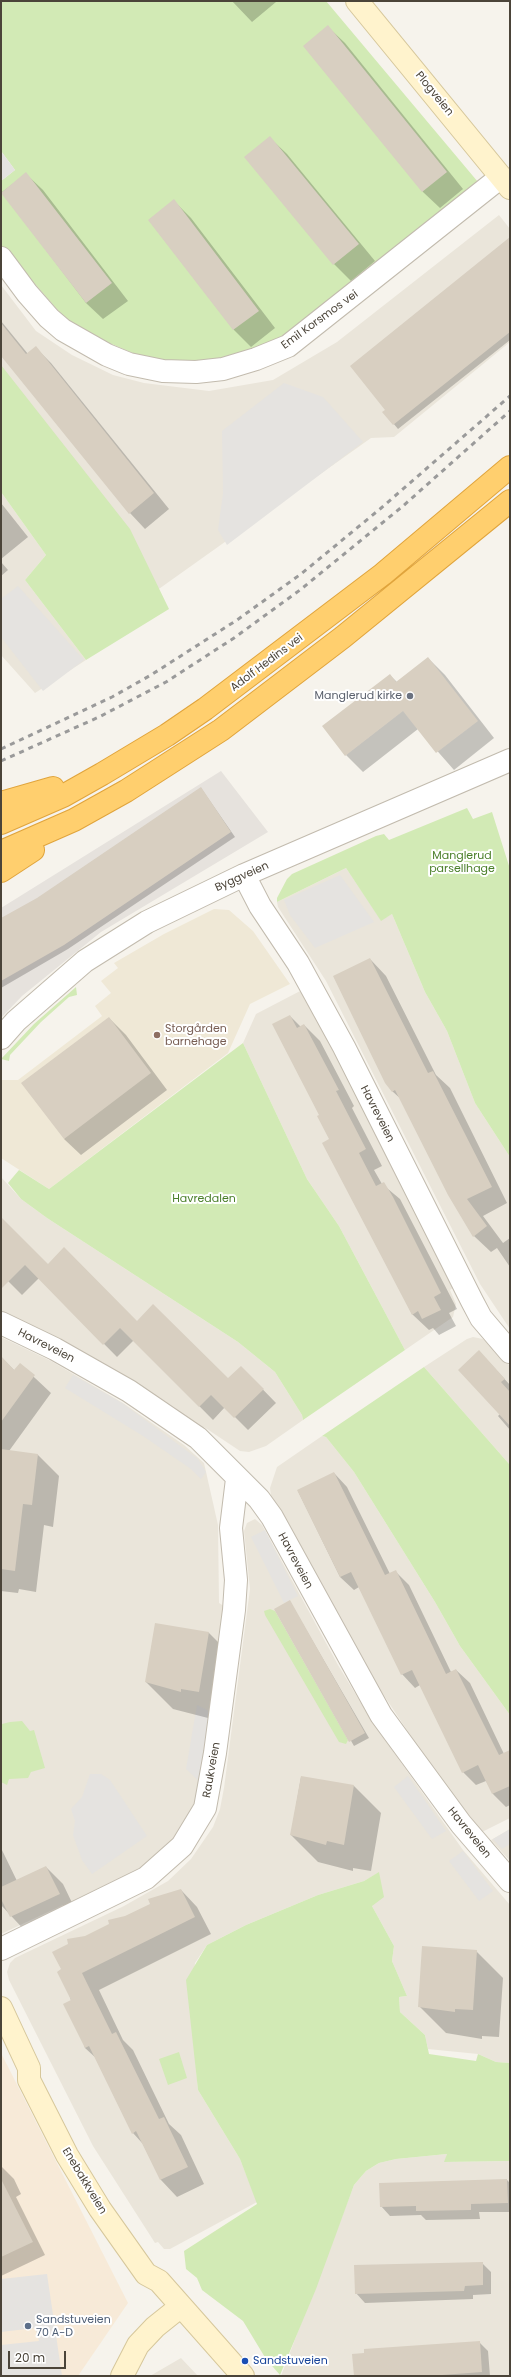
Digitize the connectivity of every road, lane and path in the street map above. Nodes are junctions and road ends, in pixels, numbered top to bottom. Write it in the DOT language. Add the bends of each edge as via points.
graph roads {
  1 [pos="357,1"];
  2 [pos="506,183"];
  3 [pos="1,258"];
  4 [pos="510,467"];
  5 [pos="510,501"];
  6 [pos="510,760"];
  7 [pos="102,774"];
  8 [pos="1,803"];
  9 [pos="74,820"];
  10 [pos="1,823"];
  11 [pos="1,852"];
  12 [pos="1,871"];
  13 [pos="244,875"];
  14 [pos="1,1038"];
  15 [pos="1,1323"];
  16 [pos="510,1352"];
  17 [pos="236,1479"];
  18 [pos="510,1881"];
  19 [pos="1,1948"];
  20 [pos="1,2008"];
  21 [pos="6,2033"];
  22 [pos="180,2307"];
  23 [pos="122,2376"];
  24 [pos="243,2376"];
  1 -- 2 [label="main road, Plogveien"];
  2 -- 3 [label="street, Emil Korsmos vei" via="288,346 256,359 216,370 163,371 129,364 106,355 58,326 26,293"];
  4 -- 7 [label="highway, Adolf Hedins vei" via="383,574 277,655 167,735"];
  5 -- 9 [label="highway" via="343,637 221,730 154,775"];
  6 -- 13 [label="street, Byggveien"];
  7 -- 8 [label="highway"];
  7 -- 10 [label="highway, Adolf Hedins vei" via="62,796"];
  9 -- 11 [label="highway"];
  9 -- 12 [label="highway"];
  13 -- 14 [label="street, Byggveien" via="147,922 85,961 16,1021"];
  13 -- 16 [label="street, Havreveien" via="260,906 302,969 344,1046 481,1318"];
  15 -- 17 [label="street, Havreveien" via="55,1349 129,1391 198,1438"];
  17 -- 18 [label="street, Havreveien" via="258,1499 272,1517 381,1715 461,1824"];
  17 -- 19 [label="street, Raukveien" via="230,1528 236,1580 234,1610 205,1808 182,1846 146,1878"];
  20 -- 21 [label="main road, Enebakkveien"];
  21 -- 22 [label="main road, Enebakkveien" via="29,2068 39,2074 105,2197 154,2266 159,2281"];
  22 -- 23 [label="main road" via="155,2326 138,2345"];
  22 -- 24 [label="main road, Enebakkveien"];
}
